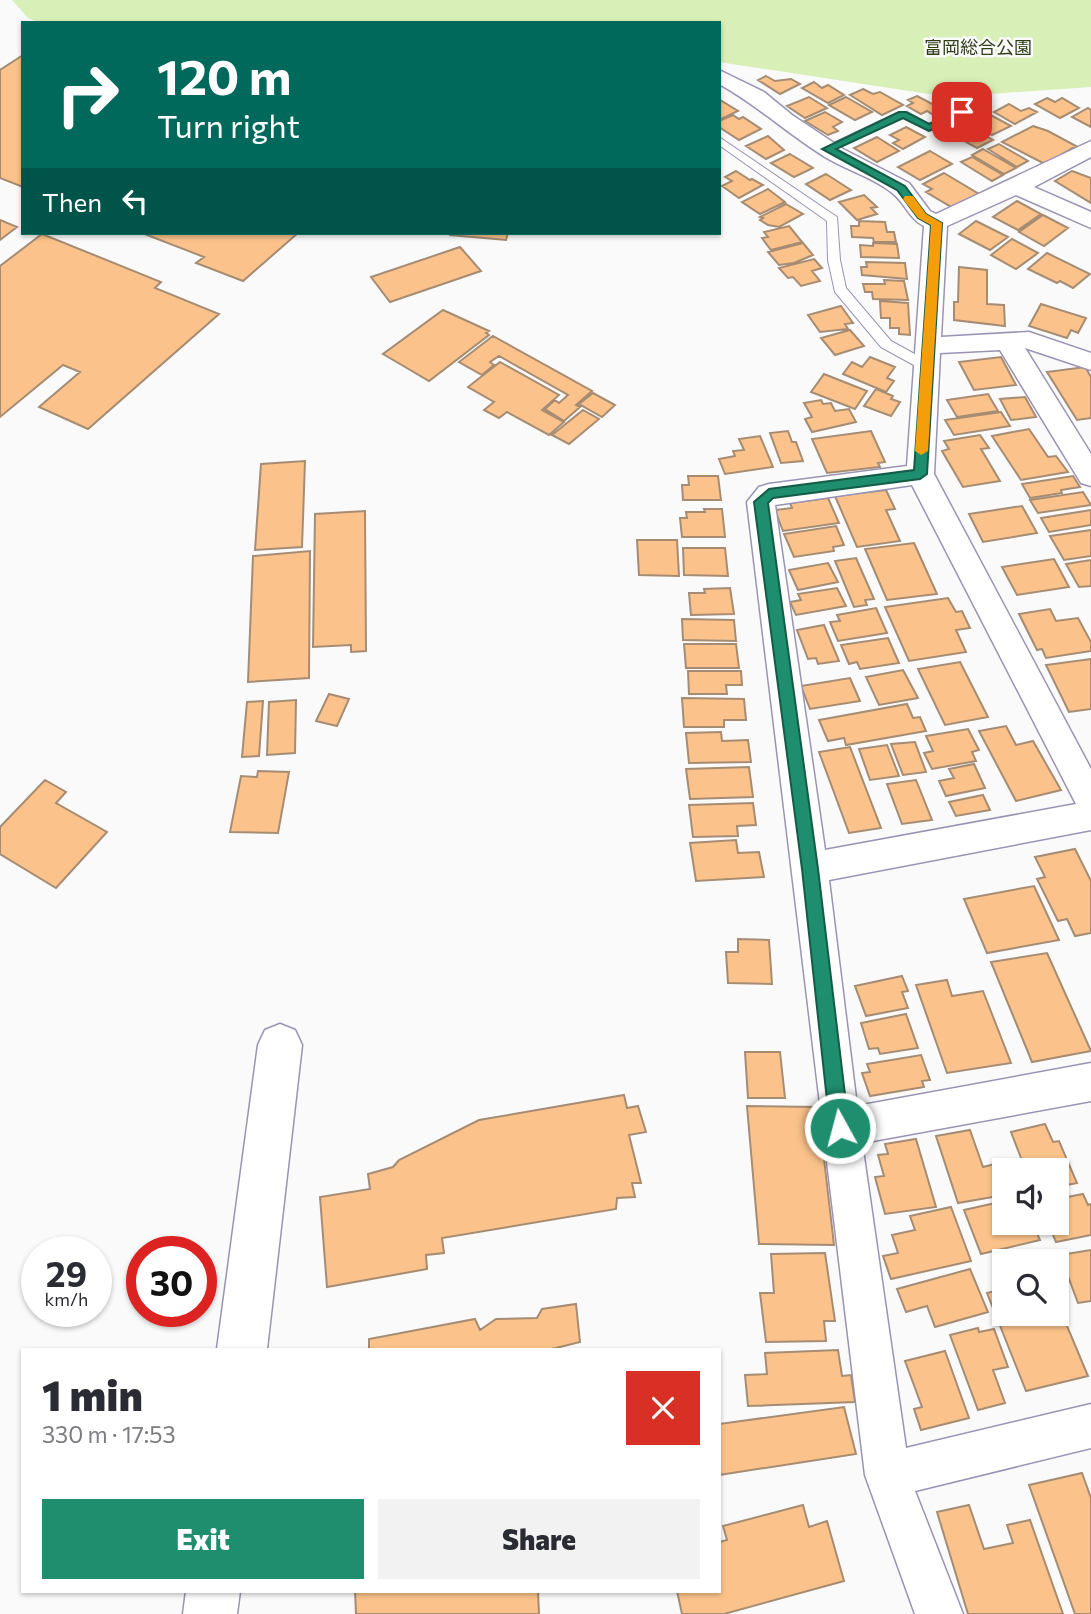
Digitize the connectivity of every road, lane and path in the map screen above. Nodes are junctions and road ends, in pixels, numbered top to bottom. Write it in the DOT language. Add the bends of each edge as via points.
graph roads {
  1 [pos="721,77"];
  2 [pos="962,112"];
  3 [pos="722,144"];
  4 [pos="1091,148"];
  5 [pos="827,149"];
  6 [pos="1016,187"];
  7 [pos="1091,222"];
  8 [pos="936,223"];
  9 [pos="1007,340"];
  10 [pos="926,356"];
  11 [pos="1091,362"];
  12 [pos="920,474"];
  13 [pos="1091,476"];
  14 [pos="1091,801"];
  15 [pos="1091,816"];
  16 [pos="810,869"];
  17 [pos="280,1045"];
  18 [pos="1091,1082"];
  19 [pos="840,1128"];
  20 [pos="243,1348"];
  21 [pos="1091,1426"];
  22 [pos="887,1475"];
  23 [pos="213,1593"];
  24 [pos="210,1614"];
  25 [pos="939,1614"];
  1 -- 5 [label="street" via="757,96"];
  2 -- 5 [label="lane" via="929,128 903,114"];
  3 -- 10 [label="lane" via="833,220 840,289 886,344"];
  4 -- 6 [label="street"];
  5 -- 8 [label="street" via="901,188 922,216"];
  6 -- 7 [label="street"];
  6 -- 8 [label="street"];
  8 -- 10 [label="street"];
  9 -- 10 [label="street"];
  9 -- 11 [label="street" via="1029,340"];
  9 -- 13 [label="street"];
  10 -- 12 [label="street"];
  12 -- 14 [label="street"];
  12 -- 16 [label="street" via="769,494 761,502"];
  15 -- 16 [label="street"];
  16 -- 19 [label="street"];
  17 -- 20 [label="street"];
  18 -- 19 [label="street"];
  19 -- 22 [label="street"];
  21 -- 22 [label="street"];
  22 -- 25 [label="street"];
  23 -- 24 [label="street"];
}
